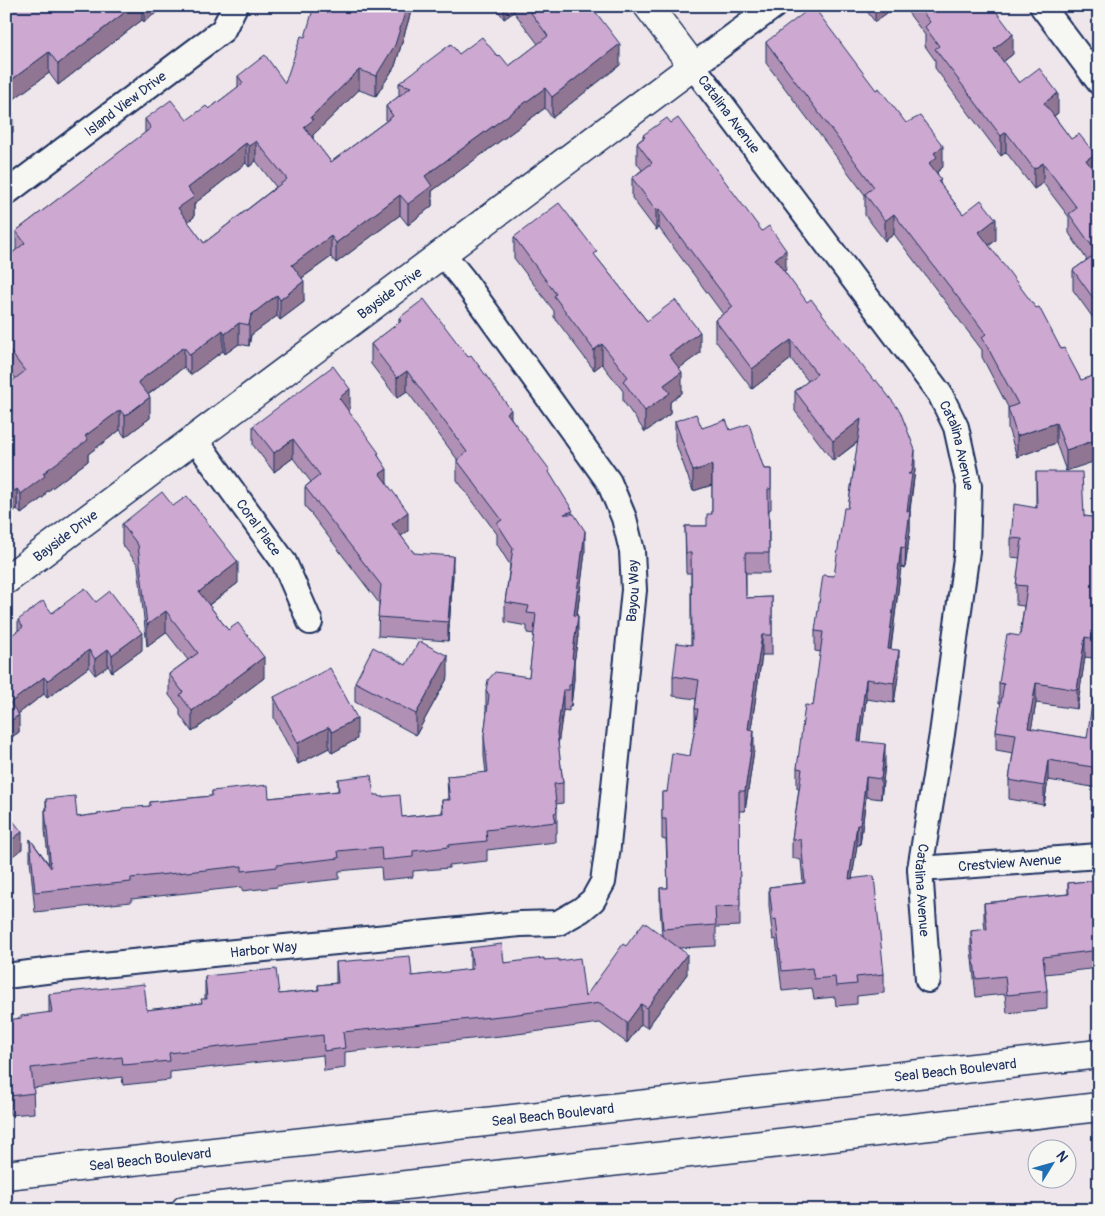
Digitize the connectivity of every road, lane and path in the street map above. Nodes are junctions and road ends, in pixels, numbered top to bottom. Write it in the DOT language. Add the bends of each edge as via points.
graph roads {
  1 [pos="235,6"];
  2 [pos="648,6"];
  3 [pos="774,6"];
  4 [pos="1042,6"];
  5 [pos="693,66"];
  6 [pos="1099,82"];
  7 [pos="6,193"];
  8 [pos="442,254"];
  9 [pos="195,439"];
  10 [pos="6,580"];
  11 [pos="310,622"];
  12 [pos="1099,856"];
  13 [pos="920,869"];
  14 [pos="520,924"];
  15 [pos="6,976"];
  16 [pos="928,980"];
  17 [pos="1099,1054"];
  18 [pos="1099,1107"];
  19 [pos="6,1175"];
  20 [pos="185,1210"];
  1 -- 7 [label="street, Island View Drive" via="223,30"];
  2 -- 5 [label="main road, Catalina Avenue"];
  3 -- 5 [label="street, Bayside Drive"];
  4 -- 6 [label="street"];
  5 -- 8 [label="main road, Bayside Drive"];
  5 -- 13 [label="street, Catalina Avenue" via="940,394 956,427 970,486 967,551"];
  8 -- 9 [label="main road, Bayside Drive"];
  8 -- 14 [label="street, Bayou Way" via="608,482 624,518 632,551 634,590 603,882 593,900 558,923"];
  9 -- 10 [label="main road, Bayside Drive"];
  9 -- 11 [label="street, Coral Place" via="284,562"];
  12 -- 13 [label="street, Crestview Avenue"];
  13 -- 16 [label="street, Catalina Avenue"];
  14 -- 15 [label="street, Harbor Way"];
  17 -- 19 [label="main road, Seal Beach Boulevard"];
  18 -- 20 [label="main road"];
}
